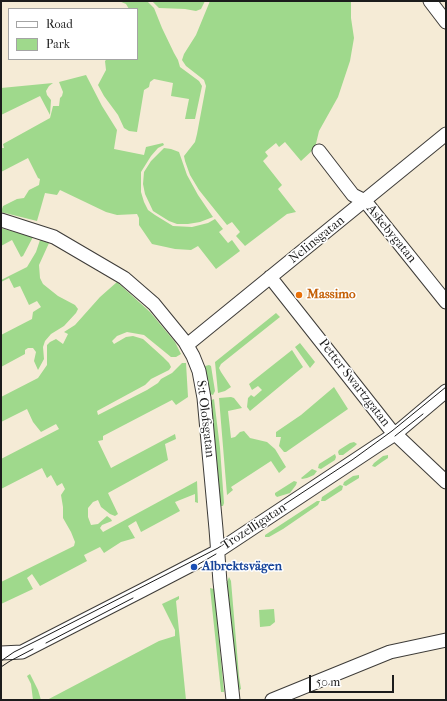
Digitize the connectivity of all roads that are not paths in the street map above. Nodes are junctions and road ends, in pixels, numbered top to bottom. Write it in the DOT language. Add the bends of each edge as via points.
graph roads {
  1 [pos="430,1"];
  2 [pos="446,22"];
  3 [pos="446,134"];
  4 [pos="319,151"];
  5 [pos="365,201"];
  6 [pos="1,220"];
  7 [pos="270,277"];
  8 [pos="446,302"];
  9 [pos="187,345"];
  10 [pos="446,391"];
  11 [pos="395,434"];
  12 [pos="446,482"];
  13 [pos="218,551"];
  14 [pos="446,640"];
  15 [pos="1,653"];
  16 [pos="233,700"];
  17 [pos="272,700"];
  1 -- 2 [label="street"];
  3 -- 5 [label="street, Nelinsgatan"];
  4 -- 5 [label="street, Askebygatan" via="353,195"];
  5 -- 7 [label="street, Nelinsgatan"];
  5 -- 8 [label="street, Askebygatan"];
  6 -- 9 [label="street, S:t Olofsgatan" via="54,237 124,278 154,304"];
  7 -- 9 [label="street, Nelinsgatan"];
  7 -- 11 [label="street, Petter Swartzgatan"];
  9 -- 13 [label="street, S:t Olofsgatan" via="198,371 204,398"];
  10 -- 11 [label="street, Trozelligatan"];
  11 -- 12 [label="street, Petter Swartzgatan"];
  11 -- 13 [label="street, Trozelligatan"];
  13 -- 15 [label="street, Trozelligatan" via="22,652"];
  13 -- 16 [label="street, S:t Olofsgatan"];
  14 -- 17 [label="street" via="390,652"];
}
